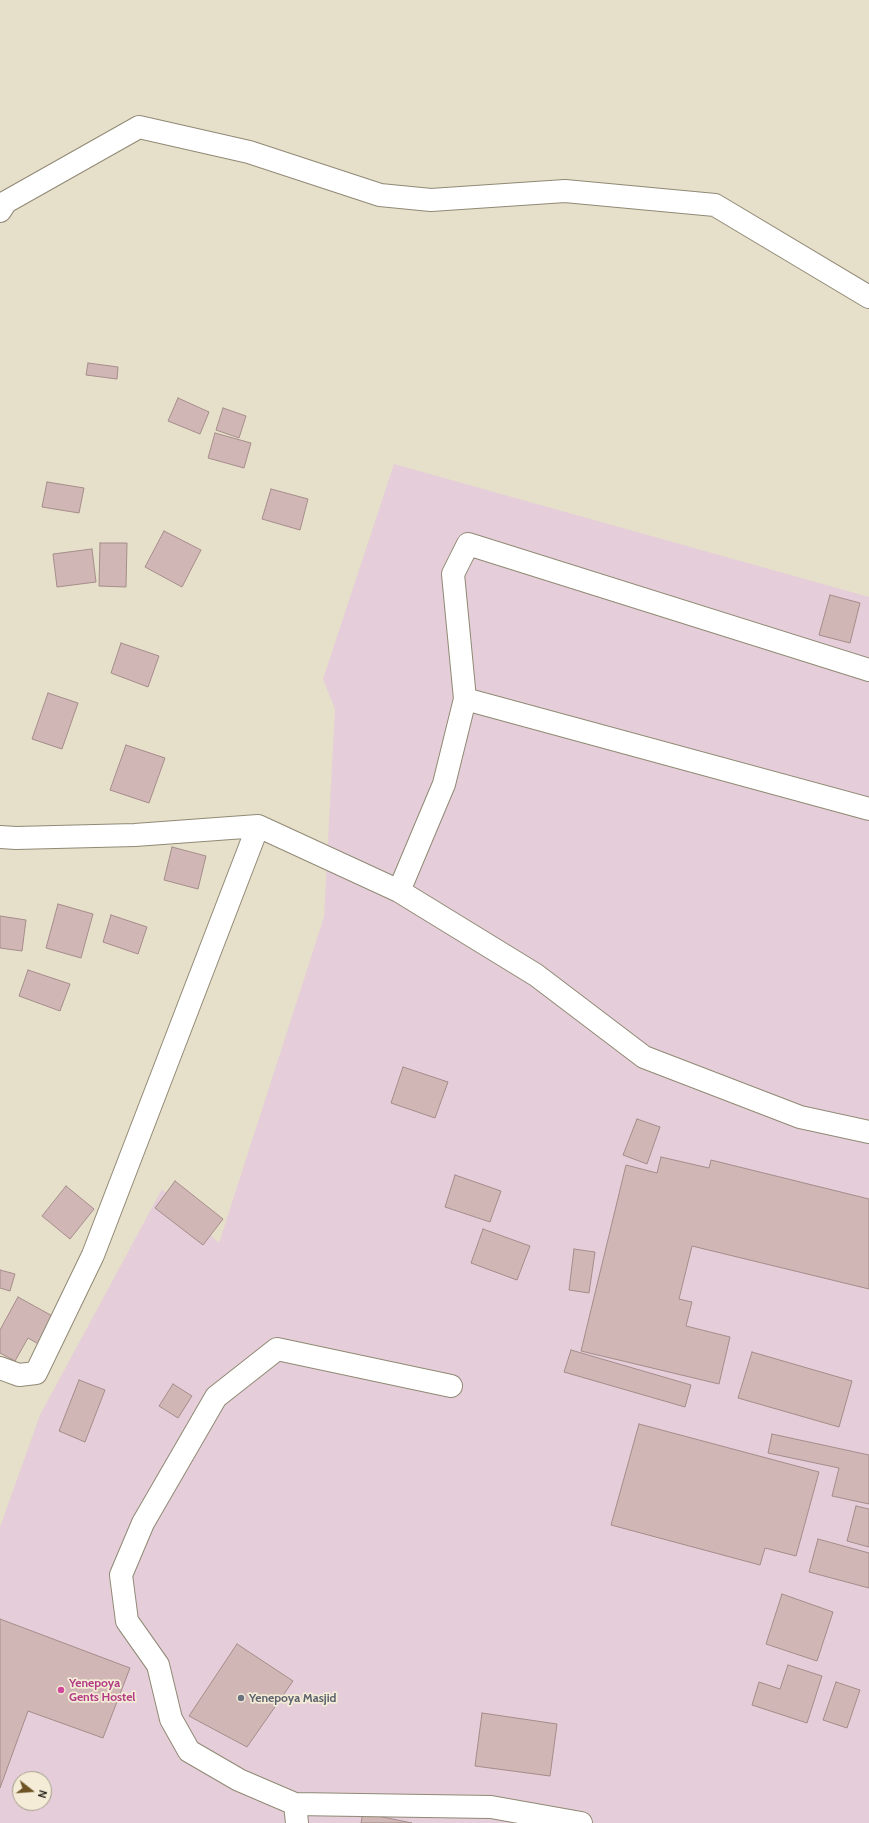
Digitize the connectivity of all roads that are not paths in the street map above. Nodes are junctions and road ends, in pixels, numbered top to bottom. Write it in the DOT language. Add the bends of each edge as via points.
graph roads {
  1 [pos="0,211"];
  2 [pos="869,297"];
  3 [pos="869,670"];
  4 [pos="464,699"];
  5 [pos="869,809"];
  6 [pos="258,826"];
  7 [pos="0,836"];
  8 [pos="399,891"];
  9 [pos="869,1132"];
  10 [pos="0,1368"];
  11 [pos="451,1386"];
  12 [pos="296,1814"];
  13 [pos="580,1823"];
  1 -- 2 [label="street" via="6,202 139,127 249,152 380,195 431,200 565,191 715,205"];
  3 -- 4 [label="street" via="468,544 453,574"];
  4 -- 5 [label="street"];
  4 -- 8 [label="street" via="444,784"];
  6 -- 7 [label="street" via="135,835 16,838"];
  6 -- 8 [label="street"];
  6 -- 10 [label="street" via="93,1255 36,1373 19,1376"];
  8 -- 9 [label="street" via="536,975 644,1057 800,1117"];
  11 -- 12 [label="street" via="277,1349 216,1397 143,1523 121,1575 126,1621 158,1665 171,1718 189,1751"];
  12 -- 13 [label="street" via="491,1807"];
}
